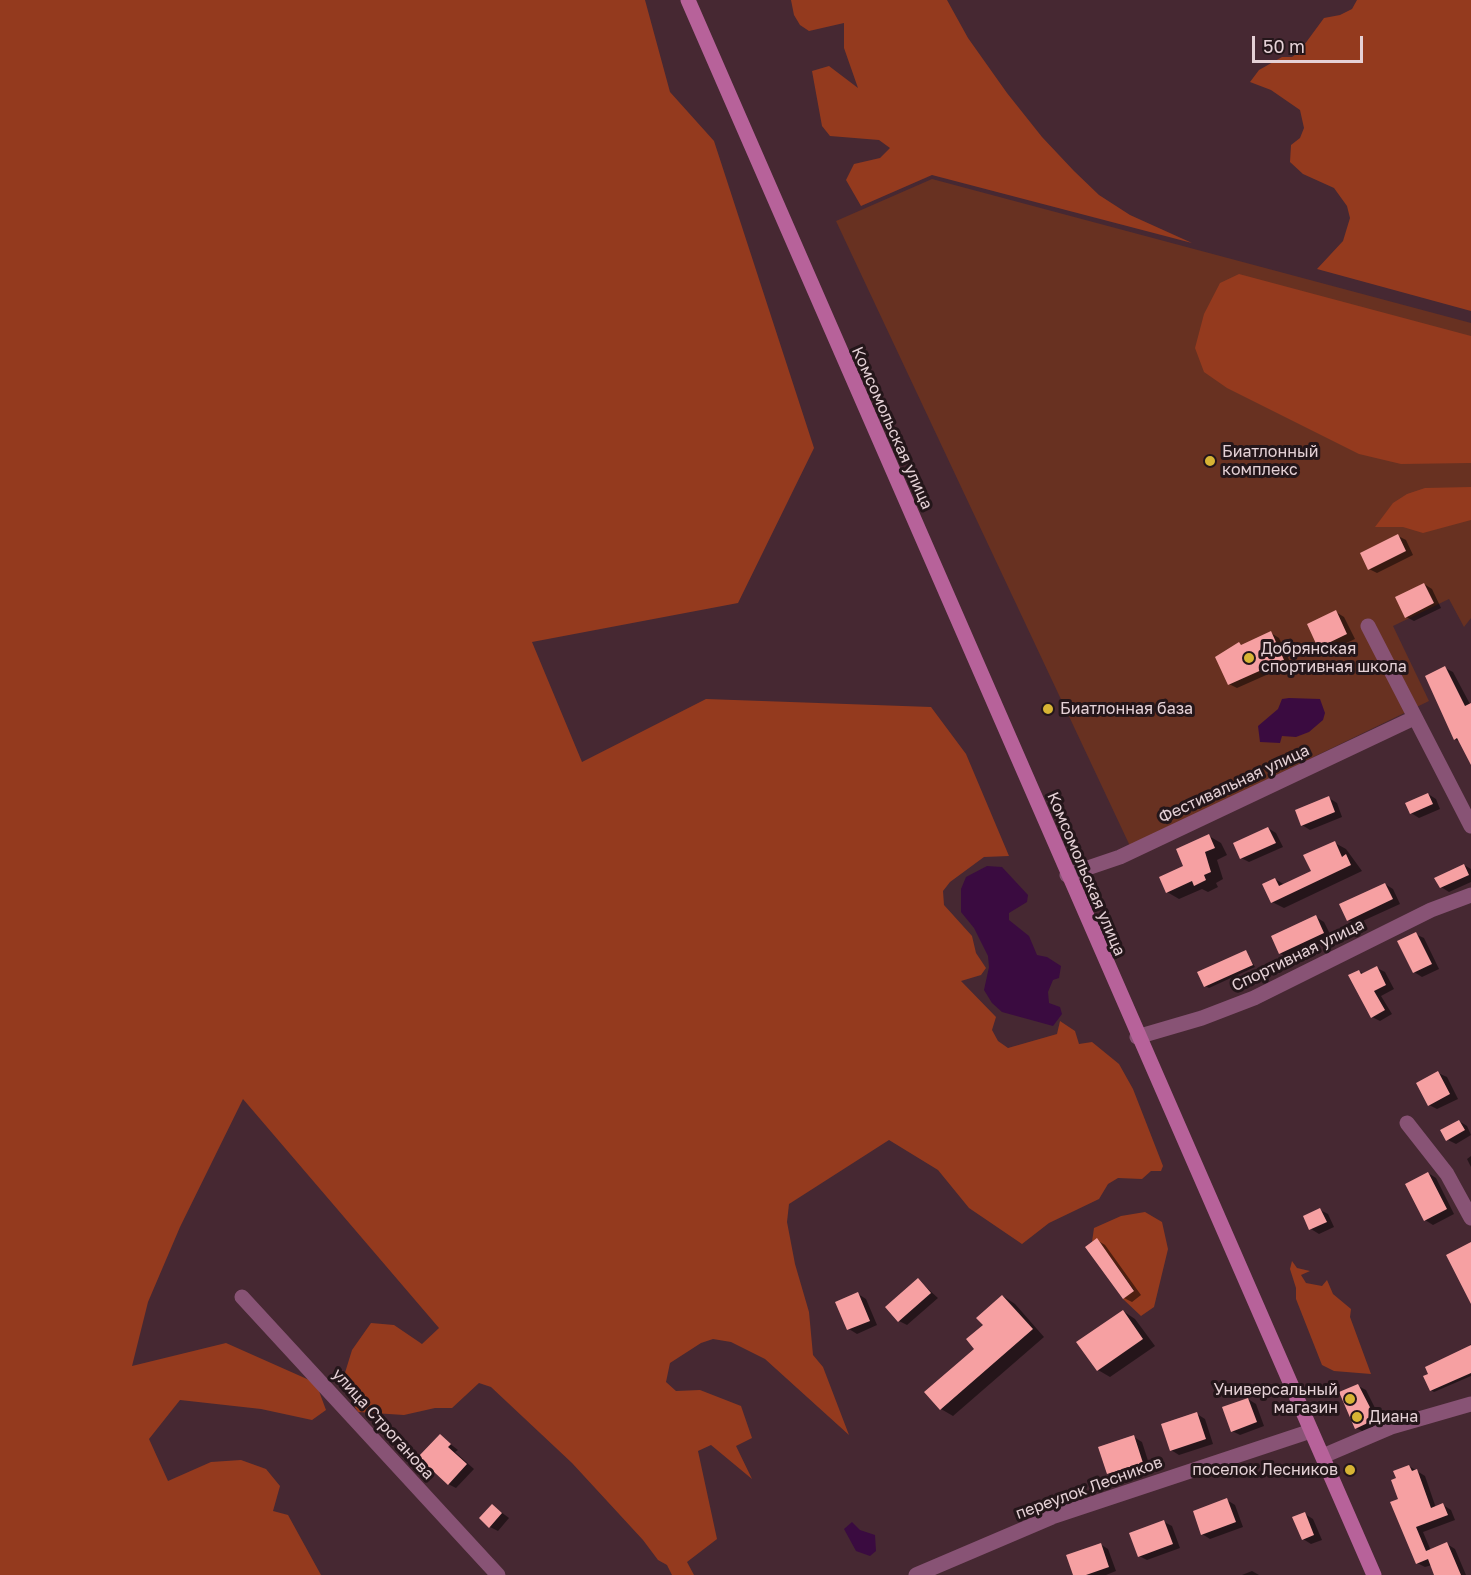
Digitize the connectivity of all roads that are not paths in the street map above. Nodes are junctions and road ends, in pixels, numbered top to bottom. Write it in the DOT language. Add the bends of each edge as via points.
graph roads {
  1 [pos="688,0"];
  2 [pos="1368,626"];
  3 [pos="1414,718"];
  4 [pos="1471,826"];
  5 [pos="1067,875"];
  6 [pos="1471,895"];
  7 [pos="1137,1037"];
  8 [pos="1407,1123"];
  9 [pos="1471,1218"];
  10 [pos="243,1297"];
  11 [pos="1471,1404"];
  12 [pos="1311,1431"];
  13 [pos="1323,1456"];
  14 [pos="1371,1574"];
  15 [pos="498,1575"];
  16 [pos="916,1575"];
  1 -- 5 [label="main road, Комсомольская улица"];
  2 -- 3 [label="street"];
  3 -- 4 [label="street"];
  3 -- 5 [label="street, Фестивальная улица" via="1120,857"];
  5 -- 7 [label="main road, Комсомольская улица"];
  6 -- 7 [label="street, Спортивная улица" via="1431,910 1254,998"];
  7 -- 12 [label="main road, Комсомольская улица"];
  8 -- 9 [label="street" via="1435,1156"];
  10 -- 15 [label="street, улица Строганова"];
  11 -- 13 [label="street" via="1391,1427"];
  12 -- 13 [label="main road, Комсомольская улица"];
  12 -- 16 [label="street, переулок Лесников" via="1052,1517"];
  13 -- 14 [label="main road, Комсомольская улица"];
}
